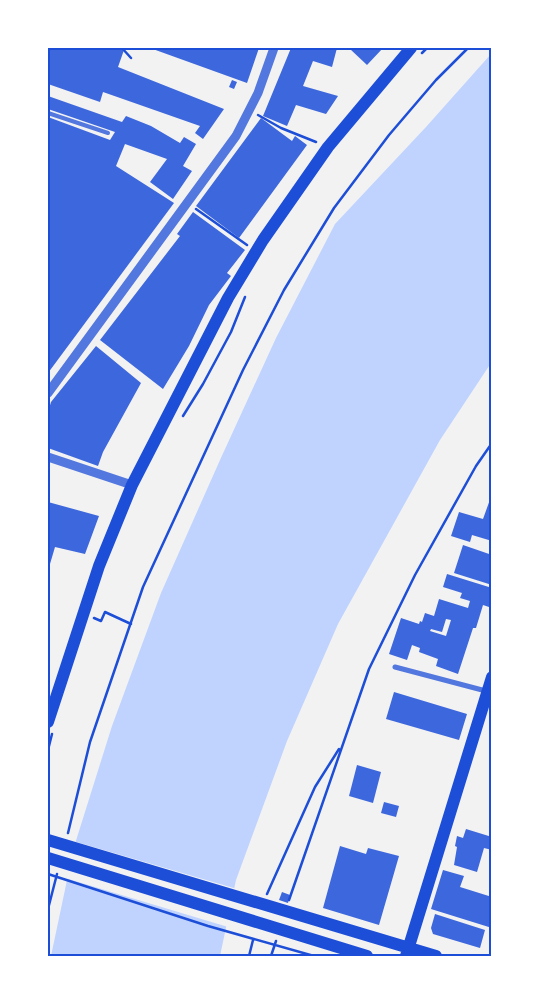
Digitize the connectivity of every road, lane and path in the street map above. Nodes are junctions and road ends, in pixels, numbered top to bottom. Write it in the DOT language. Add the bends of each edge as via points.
graph roads {
  1 [pos="122,48"];
  2 [pos="274,48"];
  3 [pos="427,48"];
  4 [pos="468,48"];
  5 [pos="416,51"];
  6 [pos="132,58"];
  7 [pos="250,111"];
  8 [pos="48,112"];
  9 [pos="108,133"];
  10 [pos="328,147"];
  11 [pos="188,202"];
  12 [pos="256,252"];
  13 [pos="244,297"];
  14 [pos="48,393"];
  15 [pos="179,422"];
  16 [pos="492,443"];
  17 [pos="48,458"];
  18 [pos="132,485"];
  19 [pos="90,616"];
  20 [pos="132,624"];
  21 [pos="395,667"];
  22 [pos="492,678"];
  23 [pos="489,692"];
  24 [pos="50,727"];
  25 [pos="342,746"];
  26 [pos="48,750"];
  27 [pos="68,833"];
  28 [pos="48,840"];
  29 [pos="48,858"];
  30 [pos="57,871"];
  31 [pos="48,874"];
  32 [pos="266,899"];
  33 [pos="288,906"];
  34 [pos="48,909"];
  35 [pos="254,934"];
  36 [pos="279,934"];
  37 [pos="407,952"];
  38 [pos="249,956"];
  39 [pos="271,956"];
  40 [pos="314,956"];
  41 [pos="367,956"];
  42 [pos="436,956"];
  1 -- 6 [label="path"];
  2 -- 7 [label="street"];
  3 -- 5 [label="path"];
  4 -- 20 [label="path" via="389,135 334,208 284,290 243,370 143,587"];
  5 -- 10 [label="main road"];
  7 -- 10 [label="path"];
  7 -- 11 [label="street" via="236,136"];
  8 -- 9 [label="lane"];
  10 -- 12 [label="main road"];
  11 -- 12 [label="path"];
  11 -- 14 [label="street"];
  12 -- 18 [label="main road" via="228,298"];
  13 -- 15 [label="path" via="232,332"];
  16 -- 25 [label="path" via="414,575 378,647"];
  17 -- 18 [label="street"];
  18 -- 24 [label="main road" via="99,566"];
  19 -- 20 [label="path" via="101,621 104,612"];
  20 -- 27 [label="path" via="90,742"];
  21 -- 23 [label="street"];
  22 -- 23 [label="main road"];
  23 -- 37 [label="main road"];
  24 -- 26 [label="path"];
  25 -- 32 [label="path" via="315,786"];
  25 -- 33 [label="path"];
  28 -- 33 [label="main road"];
  29 -- 36 [label="main road"];
  30 -- 34 [label="path"];
  31 -- 40 [label="path" via="208,926"];
  33 -- 37 [label="main road"];
  35 -- 38 [label="path"];
  36 -- 39 [label="path"];
  36 -- 41 [label="main road"];
  37 -- 42 [label="main road"];
}
